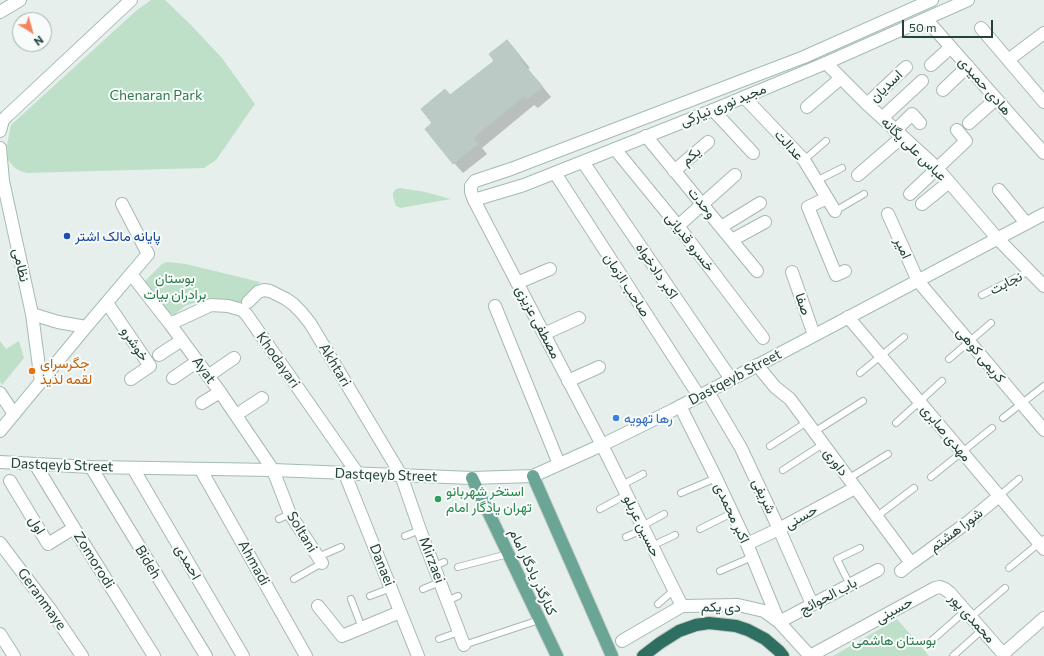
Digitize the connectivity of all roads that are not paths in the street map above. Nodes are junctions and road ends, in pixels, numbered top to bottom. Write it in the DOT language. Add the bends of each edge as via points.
graph roads {
  1 [pos="20,0"];
  2 [pos="131,0"];
  3 [pos="932,0"];
  4 [pos="968,0"];
  5 [pos="919,6"];
  6 [pos="0,12"];
  7 [pos="926,19"];
  8 [pos="981,28"];
  9 [pos="1044,33"];
  10 [pos="951,47"];
  11 [pos="1008,60"];
  12 [pos="826,63"];
  13 [pos="931,65"];
  14 [pos="968,66"];
  15 [pos="906,67"];
  16 [pos="841,78"];
  17 [pos="922,81"];
  18 [pos="943,90"];
  19 [pos="744,97"];
  20 [pos="996,98"];
  21 [pos="1044,102"];
  22 [pos="867,104"];
  23 [pos="807,107"];
  24 [pos="713,110"];
  25 [pos="882,118"];
  26 [pos="920,123"];
  27 [pos="969,123"];
  28 [pos="956,130"];
  29 [pos="0,131"];
  30 [pos="898,134"];
  31 [pos="646,136"];
  32 [pos="826,141"];
  33 [pos="708,142"];
  34 [pos="0,148"];
  35 [pos="615,148"];
  36 [pos="753,153"];
  37 [pos="1044,153"];
  38 [pos="804,160"];
  39 [pos="583,162"];
  40 [pos="842,168"];
  41 [pos="937,168"];
  42 [pos="674,170"];
  43 [pos="556,173"];
  44 [pos="735,175"];
  45 [pos="858,175"];
  46 [pos="1,181"];
  47 [pos="816,181"];
  48 [pos="949,182"];
  49 [pos="999,190"];
  50 [pos="864,194"];
  51 [pos="910,194"];
  52 [pos="827,198"];
  53 [pos="474,200"];
  54 [pos="760,203"];
  55 [pos="122,204"];
  56 [pos="702,204"];
  57 [pos="922,204"];
  58 [pos="835,211"];
  59 [pos="888,214"];
  60 [pos="1044,214"];
  61 [pos="764,222"];
  62 [pos="1026,223"];
  63 [pos="678,226"];
  64 [pos="720,227"];
  65 [pos="997,238"];
  66 [pos="732,240"];
  67 [pos="550,269"];
  68 [pos="757,271"];
  69 [pos="845,271"];
  70 [pos="1029,271"];
  71 [pos="792,272"];
  72 [pos="131,274"];
  73 [pos="918,281"];
  74 [pos="517,283"];
  75 [pos="1044,285"];
  76 [pos="982,295"];
  77 [pos="248,302"];
  78 [pos="106,303"];
  79 [pos="495,306"];
  80 [pos="32,314"];
  81 [pos="848,317"];
  82 [pos="579,318"];
  83 [pos="991,323"];
  84 [pos="170,324"];
  85 [pos="86,327"];
  86 [pos="544,334"];
  87 [pos="814,335"];
  88 [pos="904,337"];
  89 [pos="763,338"];
  90 [pos="182,340"];
  91 [pos="969,342"];
  92 [pos="159,355"];
  93 [pos="881,356"];
  94 [pos="234,358"];
  95 [pos="949,359"];
  96 [pos="198,362"];
  97 [pos="757,365"];
  98 [pos="599,367"];
  99 [pos="860,373"];
  100 [pos="208,376"];
  101 [pos="173,378"];
  102 [pos="131,379"];
  103 [pos="731,379"];
  104 [pos="568,381"];
  105 [pos="942,381"];
  106 [pos="41,382"];
  107 [pos="1044,386"];
  108 [pos="220,392"];
  109 [pos="0,393"];
  110 [pos="703,394"];
  111 [pos="262,398"];
  112 [pos="863,401"];
  113 [pos="920,402"];
  114 [pos="202,403"];
  115 [pos="1022,404"];
  116 [pos="680,406"];
  117 [pos="14,414"];
  118 [pos="236,415"];
  119 [pos="1003,418"];
  120 [pos="807,422"];
  121 [pos="896,423"];
  122 [pos="992,428"];
  123 [pos="1044,430"];
  124 [pos="0,431"];
  125 [pos="814,432"];
  126 [pos="823,444"];
  127 [pos="602,445"];
  128 [pos="770,446"];
  129 [pos="962,452"];
  130 [pos="888,454"];
  131 [pos="0,462"];
  132 [pos="34,464"];
  133 [pos="559,464"];
  134 [pos="91,467"];
  135 [pos="133,468"];
  136 [pos="201,470"];
  137 [pos="273,470"];
  138 [pos="783,470"];
  139 [pos="352,474"];
  140 [pos="643,474"];
  141 [pos="401,475"];
  142 [pos="533,476"];
  143 [pos="931,477"];
  144 [pos="472,478"];
  145 [pos="716,478"];
  146 [pos="1018,479"];
  147 [pos="10,481"];
  148 [pos="852,483"];
  149 [pos="914,488"];
  150 [pos="624,490"];
  151 [pos="681,493"];
  152 [pos="999,496"];
  153 [pos="600,509"];
  154 [pos="732,513"];
  155 [pos="290,514"];
  156 [pos="664,514"];
  157 [pos="876,516"];
  158 [pos="279,519"];
  159 [pos="643,527"];
  160 [pos="74,528"];
  161 [pos="700,529"];
  162 [pos="779,529"];
  163 [pos="420,530"];
  164 [pos="675,535"];
  165 [pos="405,536"];
  166 [pos="626,537"];
  167 [pos="0,543"];
  168 [pos="747,544"];
  169 [pos="1042,544"];
  170 [pos="652,546"];
  171 [pos="341,547"];
  172 [pos="860,548"];
  173 [pos="508,554"];
  174 [pos="752,557"];
  175 [pos="320,560"];
  176 [pos="912,562"];
  177 [pos="458,567"];
  178 [pos="1010,568"];
  179 [pos="878,570"];
  180 [pos="720,571"];
  181 [pos="901,571"];
  182 [pos="294,580"];
  183 [pos="440,582"];
  184 [pos="850,585"];
  185 [pos="391,588"];
  186 [pos="935,588"];
  187 [pos="1005,588"];
  188 [pos="423,589"];
  189 [pos="674,590"];
  190 [pos="370,596"];
  191 [pos="350,599"];
  192 [pos="658,604"];
  193 [pos="812,604"];
  194 [pos="318,606"];
  195 [pos="682,606"];
  196 [pos="400,612"];
  197 [pos="968,614"];
  198 [pos="1044,618"];
  199 [pos="539,620"];
  200 [pos="779,622"];
  201 [pos="362,628"];
  202 [pos="982,630"];
  203 [pos="459,632"];
  204 [pos="0,634"];
  205 [pos="439,639"];
  206 [pos="622,641"];
  207 [pos="929,643"];
  208 [pos="464,645"];
  209 [pos="551,650"];
  210 [pos="1004,655"];
  211 [pos="14,656"];
  212 [pos="82,656"];
  213 [pos="154,656"];
  214 [pos="206,656"];
  215 [pos="244,656"];
  216 [pos="306,656"];
  217 [pos="418,656"];
  218 [pos="557,656"];
  219 [pos="612,656"];
  220 [pos="642,656"];
  221 [pos="783,656"];
  222 [pos="811,656"];
  223 [pos="953,656"];
  1 -- 6 [label="street"];
  2 -- 29 [label="street" via="7,116"];
  3 -- 5 [label="street, مجید نوری نیارکی"];
  4 -- 7 [label="street, مجید نوری نیارکی"];
  5 -- 7 [label="street, هادی حمیدی"];
  5 -- 53 [label="street, مجید نوری نیارکی" via="804,57 475,181 470,186"];
  7 -- 10 [label="street, هادی حمیدی"];
  7 -- 12 [label="street, مجید نوری نیارکی"];
  8 -- 11 [label="street"];
  9 -- 11 [label="street"];
  10 -- 13 [label="street"];
  10 -- 14 [label="street, هادی حمیدی"];
  11 -- 21 [label="street"];
  12 -- 16 [label="street, عباس علی یگانه"];
  12 -- 19 [label="street, مجید نوری نیارکی"];
  14 -- 18 [label="street"];
  14 -- 20 [label="street, هادی حمیدی"];
  15 -- 22 [label="street, اسدیان"];
  16 -- 22 [label="street, عباس علی یگانه"];
  16 -- 23 [label="street"];
  17 -- 25 [label="street"];
  19 -- 24 [label="street, مجید نوری نیارکی"];
  19 -- 38 [label="street, عدالت"];
  20 -- 27 [label="street"];
  20 -- 37 [label="street, هادی حمیدی"];
  22 -- 25 [label="street, عباس علی یگانه"];
  24 -- 31 [label="street, مجید نوری نیارکی"];
  24 -- 36 [label="street"];
  25 -- 30 [label="street, عباس علی یگانه"];
  26 -- 30 [label="street" via="912,114"];
  28 -- 41 [label="street" via="966,141"];
  30 -- 41 [label="street, عباس علی یگانه"];
  30 -- 45 [label="street"];
  31 -- 35 [label="street, مجید نوری نیارکی"];
  31 -- 42 [label="street, وحدت"];
  32 -- 38 [label="lane"];
  33 -- 42 [label="street, یکم"];
  34 -- 46 [label="street, نظامی"];
  35 -- 39 [label="street, مجید نوری نیارکی"];
  35 -- 63 [label="street, خسرو قدیانی"];
  38 -- 47 [label="street, عدالت"];
  39 -- 43 [label="street, مجید نوری نیارکی"];
  39 -- 103 [label="street, اکبر دادخواه"];
  40 -- 47 [label="lane"];
  41 -- 48 [label="street, عباس علی یگانه"];
  41 -- 51 [label="street"];
  42 -- 56 [label="street, وحدت"];
  43 -- 53 [label="street, مجید نوری نیارکی"];
  43 -- 110 [label="street, صاحب الزمان"];
  44 -- 56 [label="street"];
  46 -- 80 [label="street, نظامی"];
  47 -- 52 [label="street, عدالت"];
  48 -- 57 [label="street"];
  48 -- 65 [label="street, عباس علی یگانه"];
  49 -- 62 [label="street"];
  50 -- 58 [label="lane"];
  52 -- 58 [label="street, عدالت"];
  52 -- 69 [label="street" via="808,208 836,275"];
  53 -- 74 [label="street, مصطفی عزیزی"];
  54 -- 64 [label="street"];
  55 -- 72 [label="street" via="148,254"];
  56 -- 63 [label="street"];
  56 -- 64 [label="street, وحدت"];
  59 -- 73 [label="street, امیر"];
  60 -- 62 [label="street, Dastqeyb Street"];
  61 -- 66 [label="street"];
  62 -- 65 [label="street, Dastqeyb Street"];
  63 -- 89 [label="street, خسرو قدیانی"];
  64 -- 66 [label="street, وحدت"];
  65 -- 70 [label="street, عباس علی یگانه"];
  65 -- 73 [label="street, Dastqeyb Street"];
  66 -- 68 [label="street, وحدت"];
  67 -- 74 [label="street"];
  70 -- 75 [label="street, عباس علی یگانه"];
  70 -- 76 [label="lane, نجابت"];
  71 -- 87 [label="street, صفا"];
  72 -- 78 [label="street"];
  72 -- 84 [label="street, Ayat"];
  73 -- 81 [label="street, Dastqeyb Street"];
  73 -- 91 [label="street, کریمی کوهی"];
  74 -- 86 [label="street, مصطفی عزیزی"];
  77 -- 141 [label="street, Akhtari" via="258,292 270,291 286,299 302,312"];
  78 -- 85 [label="street"];
  78 -- 102 [label="street, خوشرو" via="150,366"];
  79 -- 133 [label="street"];
  80 -- 85 [label="street"];
  80 -- 106 [label="street, نظامی"];
  81 -- 87 [label="street, Dastqeyb Street"];
  81 -- 93 [label="street, مهدی صابری"];
  82 -- 86 [label="street"];
  83 -- 91 [label="lane"];
  84 -- 90 [label="street, Ayat"];
  84 -- 139 [label="street, Khodayari" via="211,305 242,310"];
  85 -- 106 [label="street"];
  86 -- 104 [label="street, مصطفی عزیزی"];
  87 -- 97 [label="street, Dastqeyb Street"];
  88 -- 93 [label="lane"];
  90 -- 92 [label="street"];
  90 -- 96 [label="street, Ayat"];
  91 -- 95 [label="lane"];
  91 -- 115 [label="street, کریمی کوهی"];
  93 -- 99 [label="lane"];
  93 -- 113 [label="street, مهدی صابری"];
  94 -- 100 [label="street"];
  96 -- 100 [label="street, Ayat"];
  96 -- 101 [label="street"];
  97 -- 103 [label="street, Dastqeyb Street"];
  97 -- 120 [label="street, داوری" via="775,388 790,399"];
  98 -- 104 [label="street"];
  100 -- 108 [label="street, Ayat"];
  103 -- 110 [label="street, Dastqeyb Street"];
  104 -- 127 [label="street, مصطفی عزیزی"];
  105 -- 113 [label="lane"];
  106 -- 117 [label="street"];
  107 -- 115 [label="lane"];
  108 -- 114 [label="street"];
  108 -- 118 [label="street, Ayat"];
  109 -- 117 [label="street"];
  110 -- 116 [label="street, Dastqeyb Street"];
  110 -- 162 [label="street, شریفی" via="741,448"];
  111 -- 118 [label="street"];
  112 -- 125 [label="lane"];
  113 -- 121 [label="lane"];
  113 -- 129 [label="street, مهدی صابری"];
  115 -- 119 [label="lane"];
  115 -- 123 [label="street, کریمی کوهی"];
  116 -- 127 [label="street, Dastqeyb Street"];
  116 -- 145 [label="street, اکبر محمدی"];
  117 -- 124 [label="street"];
  118 -- 137 [label="street, Ayat"];
  120 -- 125 [label="street, داوری"];
  120 -- 128 [label="lane"];
  122 -- 129 [label="lane"];
  125 -- 126 [label="street, داوری"];
  126 -- 138 [label="lane"];
  126 -- 148 [label="street, داوری"];
  127 -- 133 [label="street, Dastqeyb Street"];
  127 -- 150 [label="street, حسین عربلو"];
  129 -- 143 [label="lane"];
  129 -- 152 [label="street, مهدی صابری"];
  130 -- 148 [label="lane"];
  131 -- 132 [label="street, Dastqeyb Street"];
  132 -- 134 [label="street, Dastqeyb Street"];
  132 -- 160 [label="street, Zomorodi"];
  133 -- 142 [label="street, Dastqeyb Street"];
  134 -- 135 [label="street, Dastqeyb Street"];
  134 -- 214 [label="street, Bideh"];
  135 -- 136 [label="street, Dastqeyb Street"];
  135 -- 215 [label="street, احمدی"];
  136 -- 137 [label="street, Dastqeyb Street"];
  136 -- 216 [label="street, Ahmadi"];
  137 -- 139 [label="street, Dastqeyb Street"];
  137 -- 155 [label="street, Soltani"];
  139 -- 141 [label="street, Dastqeyb Street"];
  139 -- 185 [label="street, Danaei"];
  140 -- 150 [label="lane"];
  141 -- 144 [label="street, Dastqeyb Street"];
  141 -- 163 [label="street, Mirzaei"];
  142 -- 144 [label="street, Dastqeyb Street"];
  142 -- 219 [label="main road"];
  144 -- 173 [label="main road, کنارگذر یادگار امام"];
  145 -- 151 [label="lane"];
  145 -- 154 [label="street, اکبر محمدی"];
  146 -- 152 [label="lane"];
  147 -- 160 [label="street, اول" via="48,544"];
  148 -- 157 [label="street, داوری"];
  148 -- 162 [label="street, حسنی"];
  149 -- 157 [label="lane"];
  150 -- 153 [label="lane"];
  150 -- 159 [label="street, حسین عربلو"];
  152 -- 169 [label="street, مهدی صابری"];
  152 -- 176 [label="street, شورا هشتم"];
  154 -- 161 [label="lane"];
  154 -- 168 [label="street, اکبر محمدی"];
  155 -- 158 [label="lane"];
  155 -- 175 [label="street, Soltani"];
  156 -- 159 [label="lane"];
  157 -- 176 [label="street, داوری"];
  159 -- 166 [label="lane"];
  159 -- 170 [label="street, حسین عربلو"];
  160 -- 213 [label="street, Zomorodi"];
  162 -- 168 [label="street, حسنی"];
  162 -- 193 [label="street, شریفی"];
  163 -- 165 [label="lane"];
  163 -- 183 [label="street, Mirzaei" via="439,564"];
  164 -- 170 [label="lane"];
  167 -- 212 [label="street, Geranmaye"];
  168 -- 174 [label="street, اکبر محمدی"];
  169 -- 178 [label="lane"];
  170 -- 189 [label="street, حسین عربلو"];
  171 -- 175 [label="lane"];
  172 -- 184 [label="lane" via="837,559"];
  173 -- 177 [label="lane"];
  173 -- 199 [label="main road, کنارگذر یادگار امام"];
  174 -- 180 [label="lane"];
  174 -- 200 [label="street, اکبر محمدی"];
  175 -- 182 [label="lane, Soltani"];
  176 -- 181 [label="street, شورا هشتم"];
  179 -- 184 [label="street, باب الحوائج"];
  183 -- 188 [label="lane"];
  183 -- 203 [label="street, Mirzaei" via="453,598"];
  184 -- 193 [label="street, باب الحوائج"];
  185 -- 190 [label="lane"];
  185 -- 196 [label="street, Danaei"];
  186 -- 197 [label="street, محمدی پور" via="945,589"];
  186 -- 222 [label="street, حسینی"];
  187 -- 197 [label="lane"];
  189 -- 192 [label="lane"];
  189 -- 195 [label="street, حسین عربلو"];
  191 -- 201 [label="lane"];
  193 -- 200 [label="street, باب الحوائج"];
  194 -- 201 [label="street" via="342,636"];
  195 -- 200 [label="street, دی یکم" via="738,605 764,611"];
  195 -- 206 [label="street, دی یکم"];
  196 -- 201 [label="street"];
  196 -- 217 [label="street, Danaei"];
  197 -- 202 [label="street, محمدی پور"];
  197 -- 207 [label="lane"];
  198 -- 210 [label="street"];
  199 -- 208 [label="lane"];
  199 -- 209 [label="main road, کنارگذر یادگار امام"];
  200 -- 222 [label="street, دی یکم"];
  202 -- 210 [label="street, محمدی پور"];
  202 -- 223 [label="lane"];
  203 -- 205 [label="lane"];
  203 -- 208 [label="street, Mirzaei"];
  204 -- 211 [label="street"];
  209 -- 218 [label="main road, کنارگذر یادگار امام"];
  220 -- 221 [label="highway" via="679,631 709,623 748,630 765,638"];
}
